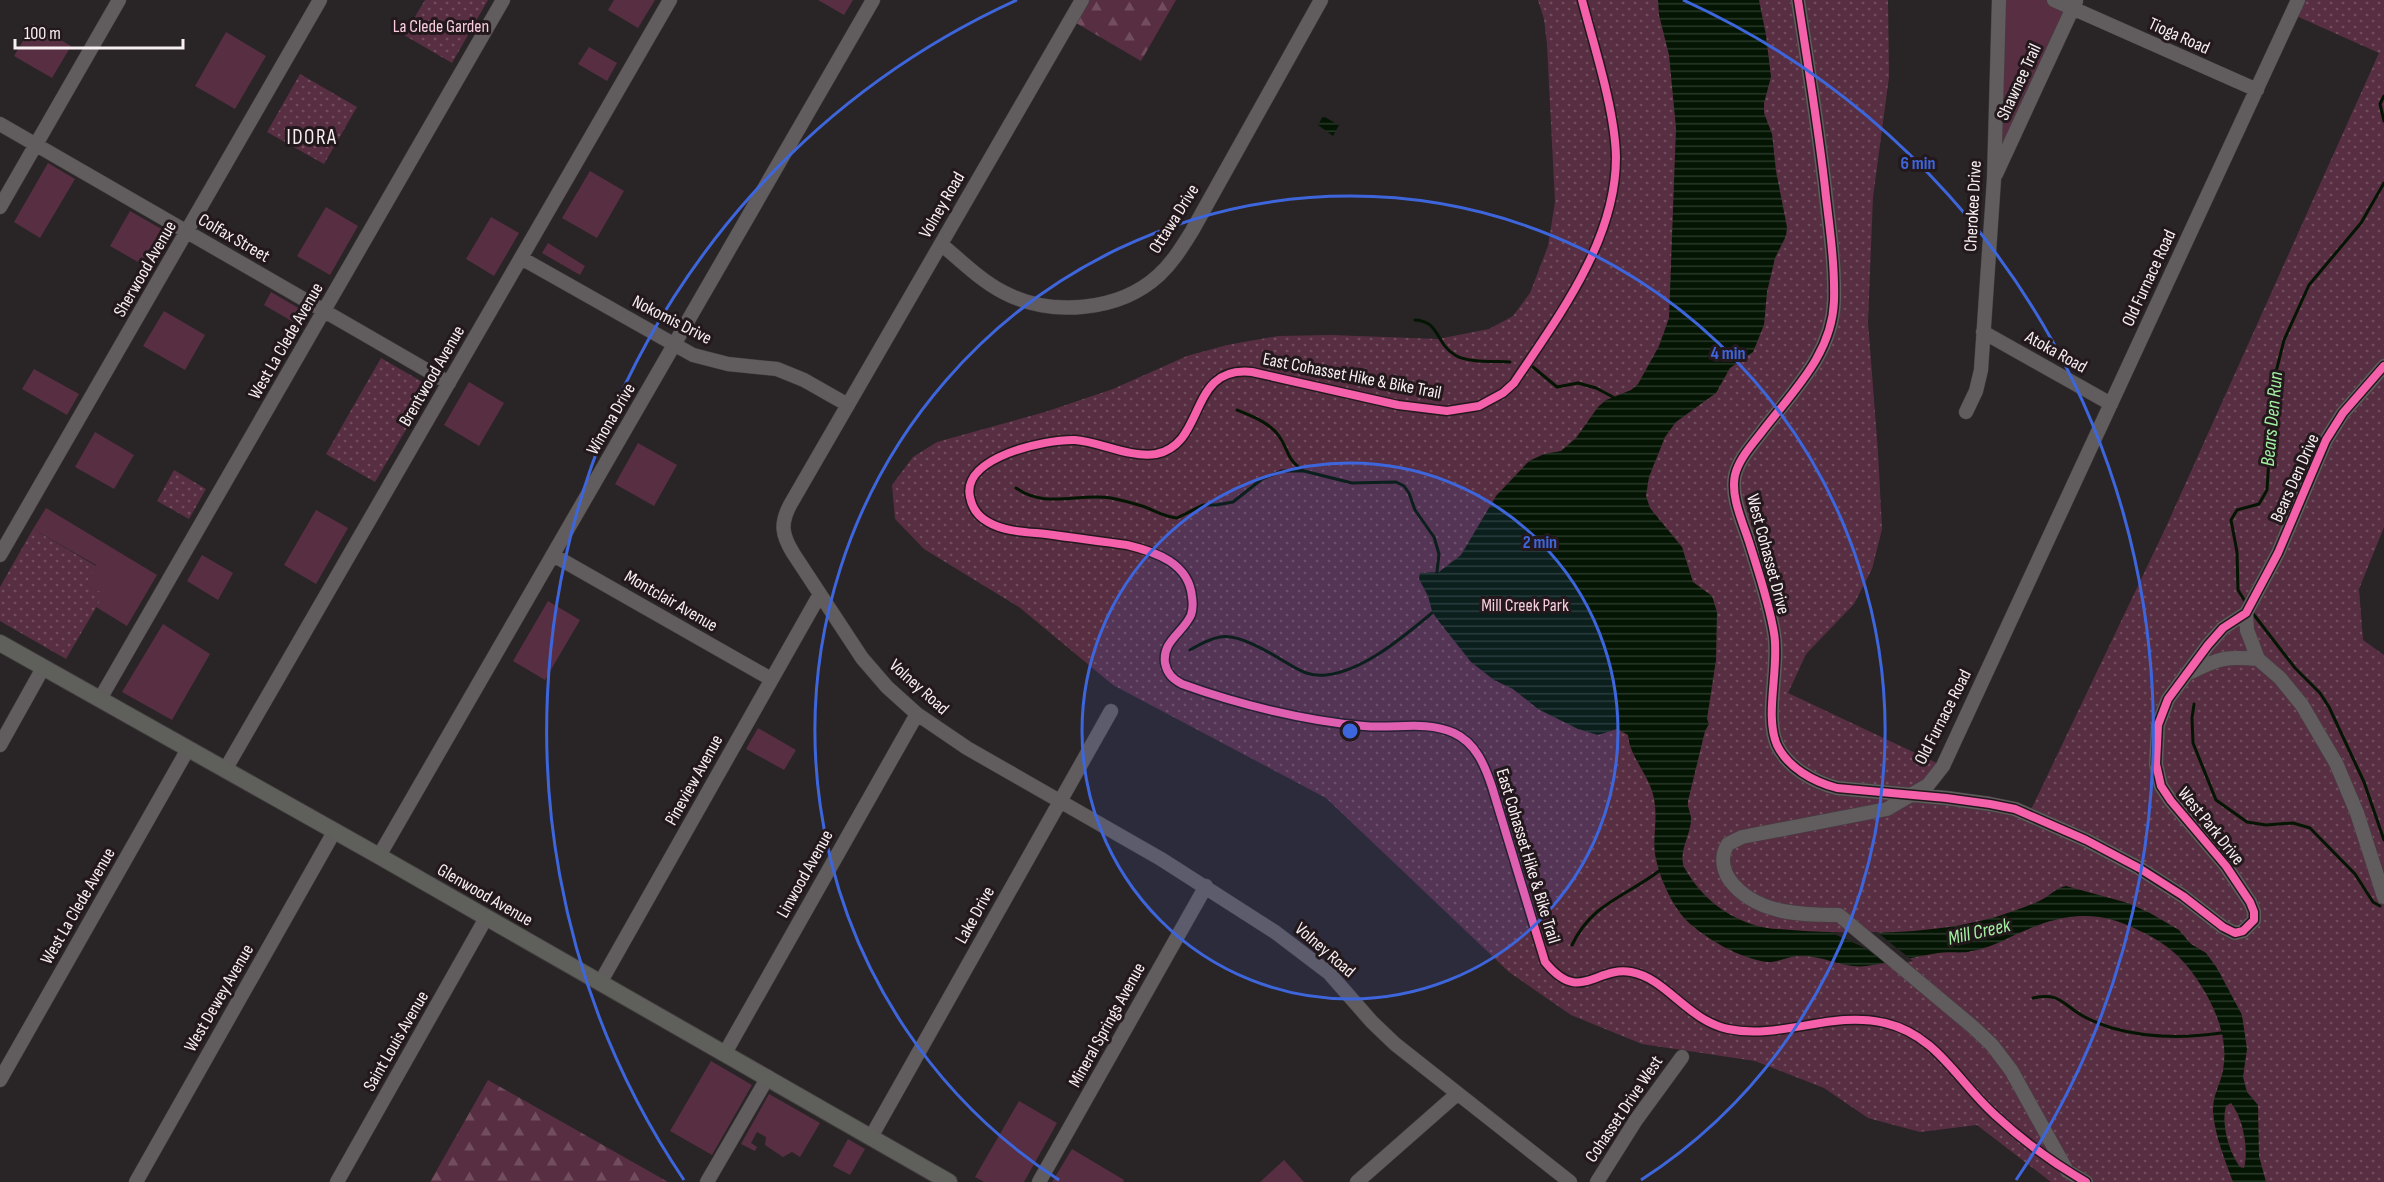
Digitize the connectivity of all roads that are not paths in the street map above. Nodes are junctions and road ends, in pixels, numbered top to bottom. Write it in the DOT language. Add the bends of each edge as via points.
graph roads {
  1 [pos="119,0"];
  2 [pos="320,0"];
  3 [pos="503,0"];
  4 [pos="670,0"];
  5 [pos="873,0"];
  6 [pos="1083,0"];
  7 [pos="1321,0"];
  8 [pos="1798,0"];
  9 [pos="1999,0"];
  10 [pos="2054,0"];
  11 [pos="2298,0"];
  12 [pos="2075,4"];
  13 [pos="2257,90"];
  14 [pos="0,124"];
  15 [pos="36,144"];
  16 [pos="1994,179"];
  17 [pos="0,207"];
  18 [pos="187,231"];
  19 [pos="941,244"];
  20 [pos="521,258"];
  21 [pos="325,311"];
  22 [pos="1983,332"];
  23 [pos="675,344"];
  24 [pos="2384,366"];
  25 [pos="449,383"];
  26 [pos="2111,404"];
  27 [pos="848,405"];
  28 [pos="1966,412"];
  29 [pos="0,555"];
  30 [pos="554,555"];
  31 [pos="820,594"];
  32 [pos="2247,612"];
  33 [pos="0,643"];
  34 [pos="2258,659"];
  35 [pos="44,668"];
  36 [pos="2190,672"];
  37 [pos="771,679"];
  38 [pos="100,699"];
  39 [pos="1111,711"];
  40 [pos="916,714"];
  41 [pos="0,745"];
  42 [pos="188,749"];
  43 [pos="225,770"];
  44 [pos="1911,795"];
  45 [pos="1060,801"];
  46 [pos="334,832"];
  47 [pos="379,856"];
  48 [pos="1206,886"];
  49 [pos="2384,897"];
  50 [pos="486,918"];
  51 [pos="600,983"];
  52 [pos="725,1053"];
  53 [pos="1682,1057"];
  54 [pos="768,1077"];
  55 [pos="0,1080"];
  56 [pos="1457,1094"];
  57 [pos="871,1137"];
  58 [pos="2063,1177"];
  59 [pos="136,1182"];
  60 [pos="337,1182"];
  61 [pos="707,1182"];
  62 [pos="949,1182"];
  63 [pos="1039,1182"];
  64 [pos="1357,1182"];
  65 [pos="1570,1182"];
  66 [pos="1597,1182"];
  67 [pos="2086,1182"];
  1 -- 15 [label="street"];
  2 -- 18 [label="street, Sherwood Avenue"];
  3 -- 21 [label="street, West La Clede Avenue"];
  4 -- 20 [label="street, Brentwood Avenue"];
  5 -- 23 [label="street, Winona Drive"];
  6 -- 19 [label="street, Volney Road"];
  7 -- 19 [label="street, Ottawa Drive" via="1176,256 1143,287 1087,306 1042,304 1001,291"];
  8 -- 44 [label="street, West Cohasset Drive" via="1830,229 1833,316 1818,357 1743,457 1735,487 1774,635 1772,716 1778,748 1799,770 1826,785"];
  9 -- 16 [label="street, Cherokee Drive"];
  10 -- 12 [label="street, Tioga Road"];
  11 -- 13 [label="street, Old Furnace Road"];
  12 -- 13 [label="street, Tioga Road"];
  12 -- 16 [label="street, Shawnee Trail"];
  13 -- 26 [label="street, Old Furnace Road"];
  14 -- 15 [label="street, Colfax Street"];
  15 -- 17 [label="street"];
  15 -- 18 [label="street, Colfax Street"];
  16 -- 22 [label="street, Cherokee Drive"];
  18 -- 21 [label="street, Colfax Street"];
  18 -- 29 [label="street, Sherwood Avenue"];
  19 -- 27 [label="street, Volney Road"];
  20 -- 23 [label="street, Nokomis Drive"];
  20 -- 25 [label="street, Brentwood Avenue"];
  21 -- 25 [label="street, Colfax Street"];
  21 -- 38 [label="street, West La Clede Avenue"];
  22 -- 26 [label="street, Atoka Road"];
  22 -- 28 [label="street, Cherokee Drive" via="1979,381"];
  23 -- 27 [label="street, Nokomis Drive" via="705,359 787,372"];
  23 -- 30 [label="street, Winona Drive"];
  24 -- 32 [label="street, Bears Den Drive" via="2343,413 2326,440 2271,567"];
  25 -- 43 [label="street, Brentwood Avenue"];
  26 -- 44 [label="street, Old Furnace Road" via="1943,766 1928,785"];
  27 -- 31 [label="street, Volney Road" via="790,505 782,526 786,542"];
  30 -- 37 [label="street, Montclair Avenue"];
  30 -- 47 [label="street, Winona Drive"];
  31 -- 37 [label="street, Pineview Avenue"];
  31 -- 40 [label="street, Volney Road" via="862,658"];
  32 -- 34 [label="street" via="2247,630"];
  32 -- 36 [label="street, West Park Drive" via="2223,628"];
  33 -- 35 [label="main road, Glenwood Avenue"];
  34 -- 36 [label="street, West Park Drive" via="2219,659"];
  34 -- 49 [label="street" via="2302,705 2336,763"];
  35 -- 38 [label="main road, Glenwood Avenue"];
  35 -- 41 [label="street"];
  36 -- 44 [label="street, West Park Drive" via="2168,699 2158,724 2157,772 2171,801 2226,866 2250,902 2254,920 2243,931 2229,931 2144,870 2040,818 1990,804"];
  37 -- 51 [label="street, Pineview Avenue"];
  38 -- 42 [label="main road, Glenwood Avenue"];
  39 -- 45 [label="street, Lake Drive"];
  40 -- 45 [label="street, Volney Road"];
  40 -- 52 [label="street, Linwood Avenue"];
  42 -- 43 [label="main road, Glenwood Avenue"];
  42 -- 55 [label="street, West La Clede Avenue"];
  43 -- 46 [label="main road, Glenwood Avenue"];
  44 -- 58 [label="street, Old Furnace Road" via="1894,806 1871,813 1731,841 1722,860 1727,875 1743,895 1755,902 1799,915 1839,915 1973,1027 2002,1057"];
  45 -- 48 [label="street, Volney Road"];
  45 -- 57 [label="street, Lake Drive"];
  46 -- 47 [label="main road, Glenwood Avenue"];
  46 -- 59 [label="street, West Dewey Avenue"];
  47 -- 50 [label="main road, Glenwood Avenue"];
  48 -- 56 [label="street, Volney Road" via="1265,924 1329,973 1373,1024"];
  48 -- 63 [label="street, Mineral Springs Avenue"];
  50 -- 51 [label="main road, Glenwood Avenue"];
  50 -- 60 [label="street, Saint Louis Avenue"];
  51 -- 52 [label="main road, Glenwood Avenue"];
  52 -- 54 [label="main road, Glenwood Avenue"];
  53 -- 66 [label="street, Cohasset Drive West"];
  54 -- 57 [label="main road, Glenwood Avenue"];
  54 -- 61 [label="street"];
  56 -- 64 [label="street"];
  56 -- 65 [label="street, Volney Road"];
  57 -- 62 [label="main road, Glenwood Avenue"];
  58 -- 67 [label="street"];
}
